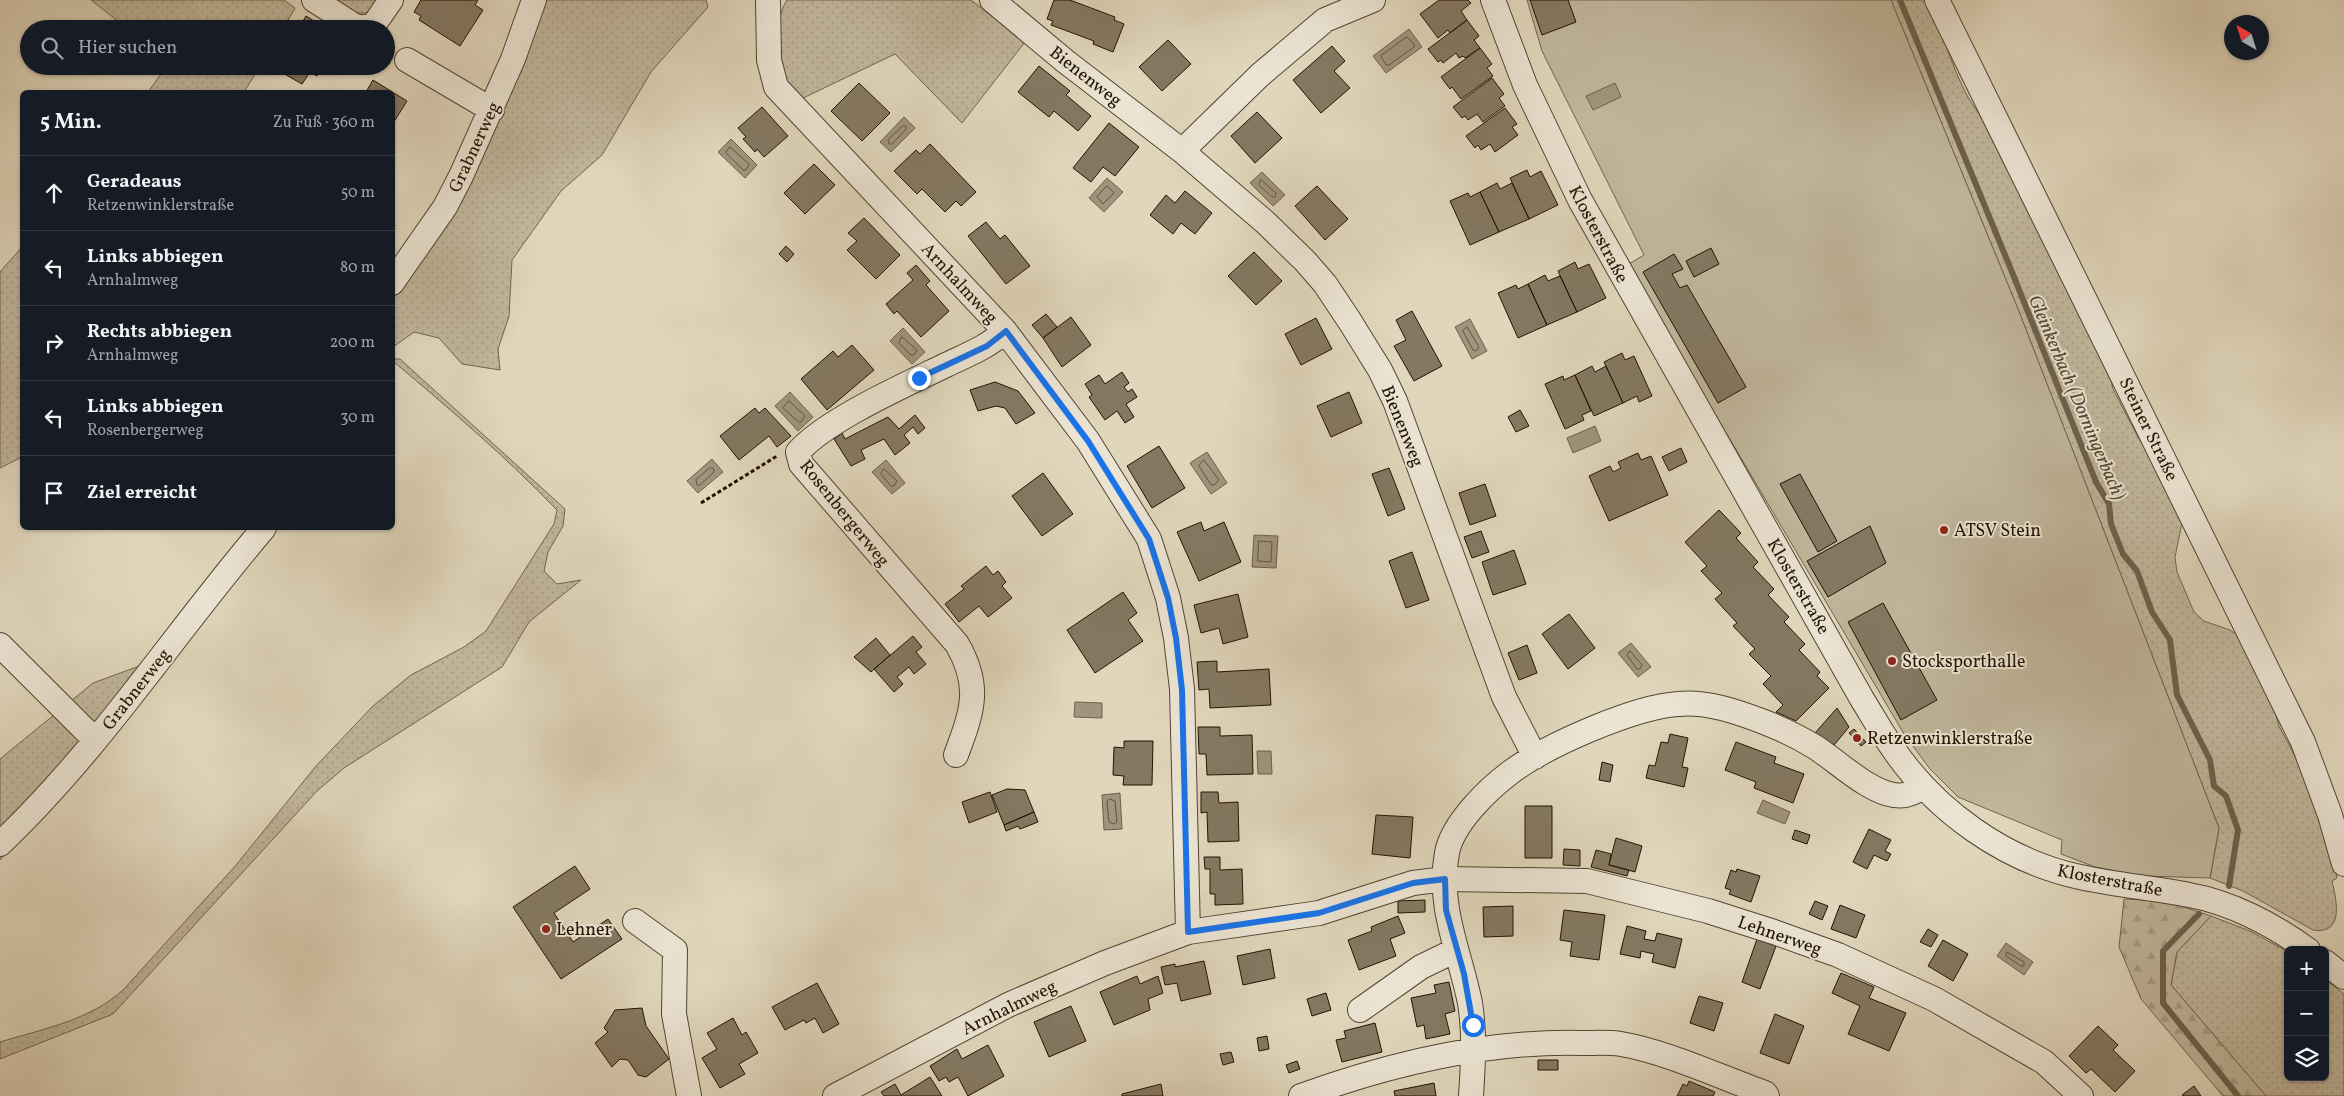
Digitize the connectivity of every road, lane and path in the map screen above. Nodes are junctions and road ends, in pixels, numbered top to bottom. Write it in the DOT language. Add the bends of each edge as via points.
graph roads {
  1 [pos="314,0"];
  2 [pos="392,0"];
  3 [pos="534,0"];
  4 [pos="768,0"];
  5 [pos="992,0"];
  6 [pos="1373,0"];
  7 [pos="1492,0"];
  8 [pos="1937,0"];
  9 [pos="345,20"];
  10 [pos="378,20"];
  11 [pos="407,60"];
  12 [pos="492,110"];
  13 [pos="1182,151"];
  14 [pos="395,279"];
  15 [pos="1006,331"];
  16 [pos="798,452"];
  17 [pos="701,503"];
  18 [pos="262,530"];
  19 [pos="0,645"];
  20 [pos="95,740"];
  21 [pos="956,755"];
  22 [pos="1535,757"];
  23 [pos="1923,786"];
  24 [pos="0,844"];
  25 [pos="2344,864"];
  26 [pos="1445,879"];
  27 [pos="635,920"];
  28 [pos="1188,932"];
  29 [pos="2301,946"];
  30 [pos="1456,950"];
  31 [pos="1360,1010"];
  32 [pos="1474,1050"];
  33 [pos="689,1096"];
  34 [pos="836,1096"];
  35 [pos="1301,1096"];
  36 [pos="1471,1096"];
  37 [pos="1767,1096"];
  38 [pos="2081,1096"];
  1 -- 9 [label="street"];
  2 -- 10 [label="street"];
  3 -- 12 [label="street, Grabnerweg"];
  4 -- 15 [label="street, Arnhalmweg" via="769,60 776,87"];
  5 -- 13 [label="street, Bienenweg"];
  6 -- 13 [label="street" via="1325,20 1260,75"];
  7 -- 23 [label="street, Klosterstraße" via="1525,85 1558,156 1621,276 1862,699 1892,748"];
  8 -- 25 [label="street, Steiner Straße" via="2299,734 2322,790"];
  11 -- 12 [label="street"];
  12 -- 14 [label="street, Grabnerweg" via="445,207"];
  13 -- 22 [label="street, Bienenweg" via="1305,261 1350,320 1380,370 1395,401 1504,697"];
  15 -- 16 [label="street, Rosenbergerweg" via="987,346 919,378 837,423"];
  15 -- 28 [label="street, Arnhalmweg" via="1088,441 1149,539 1168,598 1182,690"];
  16 -- 17 [label="path" via="778,455"];
  16 -- 21 [label="street, Rosenbergerweg" via="801,464 957,644 966,660 972,688 971,716"];
  18 -- 20 [label="street, Grabnerweg"];
  19 -- 20 [label="street"];
  20 -- 24 [label="street, Grabnerweg"];
  22 -- 23 [label="street" via="1629,714 1680,703 1735,712 1787,732 1893,795 1915,793"];
  22 -- 26 [label="street" via="1505,776 1473,807 1447,851"];
  23 -- 29 [label="street, Klosterstraße" via="1984,837 2020,856 2079,877 2219,902 2247,914"];
  26 -- 28 [label="street, Arnhalmweg" via="1413,883 1319,913"];
  26 -- 30 [label="street" via="1446,910"];
  26 -- 38 [label="street, Lehnerweg" via="1587,881 1708,910 1774,932 1838,955 1934,999 2044,1062"];
  27 -- 33 [label="street" via="674,950 674,1014"];
  28 -- 34 [label="street, Arnhalmweg" via="1008,1005"];
  30 -- 31 [label="street" via="1421,967"];
  30 -- 32 [label="street" via="1470,1004"];
  32 -- 35 [label="street" via="1412,1063"];
  32 -- 36 [label="street"];
  32 -- 37 [label="street" via="1547,1042 1620,1044 1654,1053"];
}
